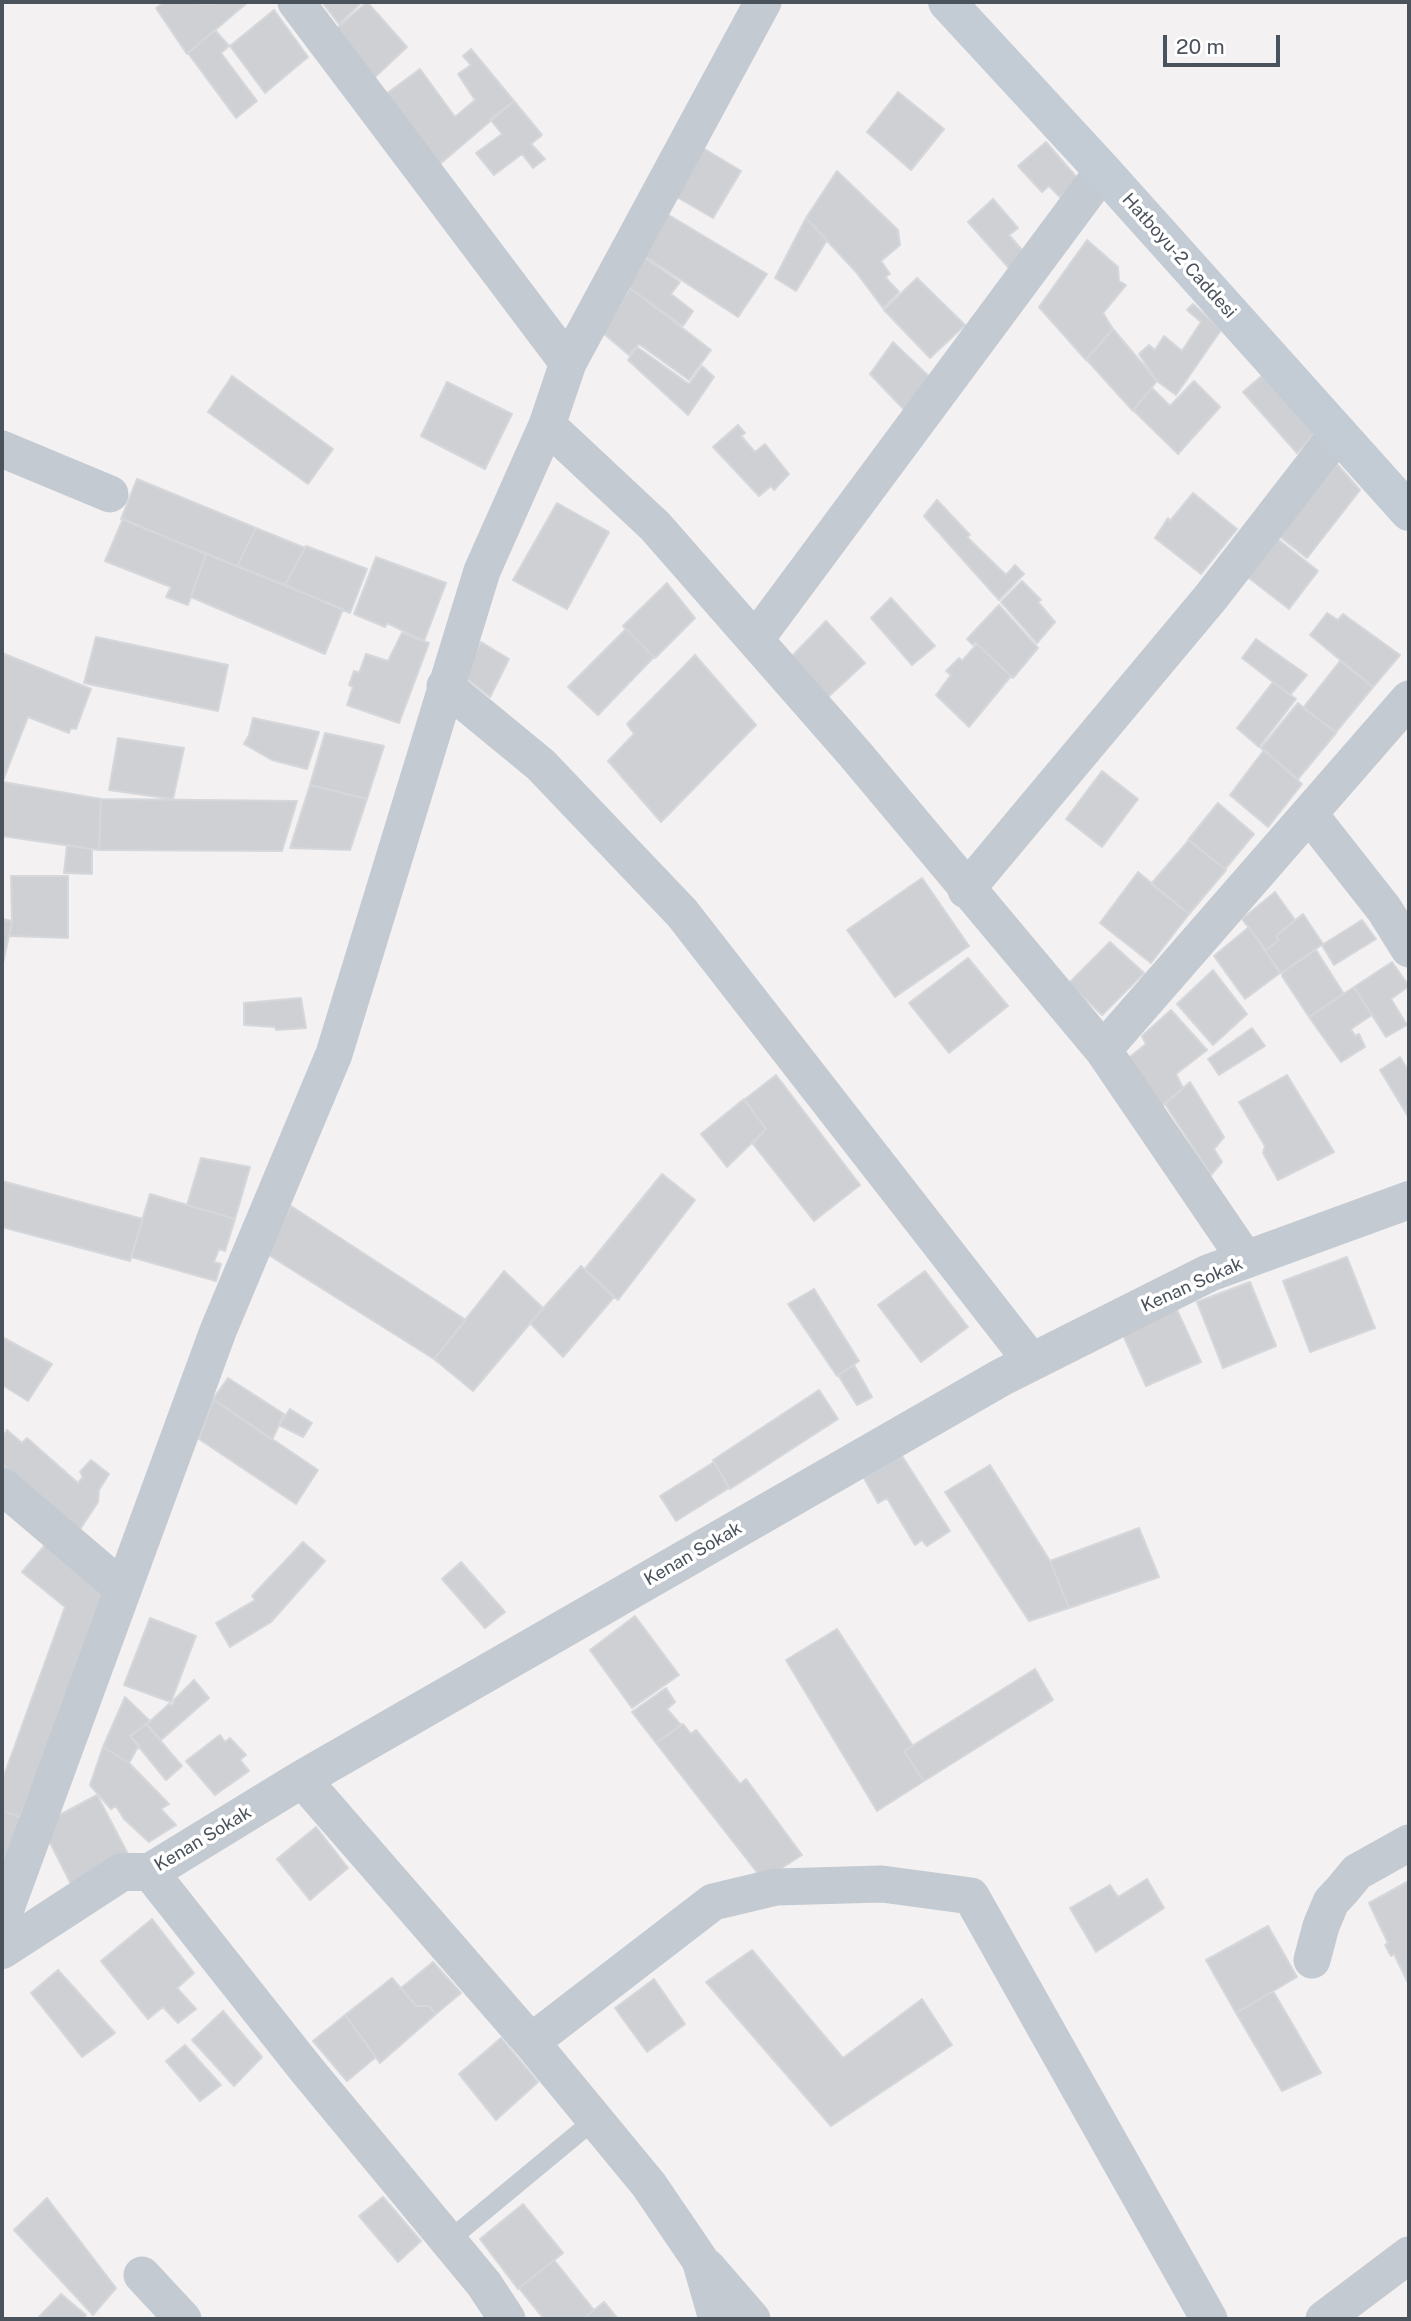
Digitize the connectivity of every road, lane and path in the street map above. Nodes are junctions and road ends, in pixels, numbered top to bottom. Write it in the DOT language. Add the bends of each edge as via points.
graph roads {
  1 [pos="296,2"];
  2 [pos="763,2"];
  3 [pos="947,2"];
  4 [pos="1103,171"];
  5 [pos="568,363"];
  6 [pos="547,425"];
  7 [pos="1338,433"];
  8 [pos="2,449"];
  9 [pos="110,494"];
  10 [pos="1409,512"];
  11 [pos="755,640"];
  12 [pos="445,686"];
  13 [pos="1409,699"];
  14 [pos="1310,815"];
  15 [pos="966,890"];
  16 [pos="1409,949"];
  17 [pos="1103,1050"];
  18 [pos="1409,1200"];
  19 [pos="1246,1260"];
  20 [pos="1032,1363"];
  21 [pos="2,1486"];
  22 [pos="122,1588"];
  23 [pos="302,1779"];
  24 [pos="1409,1843"];
  25 [pos="150,1872"];
  26 [pos="2,1919"];
  27 [pos="2,1950"];
  28 [pos="1312,1960"];
  29 [pos="531,2042"];
  30 [pos="593,2121"];
  31 [pos="448,2241"];
  32 [pos="1409,2255"];
  33 [pos="700,2260"];
  34 [pos="142,2275"];
  35 [pos="183,2319"];
  36 [pos="507,2319"];
  37 [pos="717,2319"];
  38 [pos="752,2319"];
  39 [pos="1209,2319"];
  40 [pos="1324,2319"];
  1 -- 5 [label="street"];
  2 -- 5 [label="street"];
  3 -- 4 [label="main road, Hatboyu-2 Caddesi"];
  4 -- 7 [label="main road, Hatboyu-2 Caddesi"];
  4 -- 11 [label="street"];
  5 -- 6 [label="street"];
  6 -- 11 [label="street" via="655,527"];
  6 -- 12 [label="street" via="482,571"];
  7 -- 10 [label="main road, Hatboyu-2 Caddesi"];
  7 -- 15 [label="street" via="1211,597"];
  8 -- 9 [label="street"];
  11 -- 15 [label="street"];
  12 -- 20 [label="street" via="541,765 682,913"];
  12 -- 22 [label="street" via="334,1054 218,1331"];
  13 -- 14 [label="street"];
  14 -- 16 [label="street" via="1384,909"];
  14 -- 17 [label="street"];
  15 -- 17 [label="street"];
  17 -- 19 [label="street"];
  18 -- 19 [label="street, Kenan Sokak"];
  19 -- 20 [label="street, Kenan Sokak" via="1209,1273"];
  20 -- 23 [label="street, Kenan Sokak"];
  21 -- 22 [label="street"];
  22 -- 26 [label="street"];
  23 -- 25 [label="street, Kenan Sokak"];
  23 -- 29 [label="street"];
  24 -- 28 [label="street" via="1357,1872 1331,1902"];
  25 -- 27 [label="street, Kenan Sokak" via="122,1872"];
  25 -- 31 [label="street"];
  29 -- 30 [label="street"];
  29 -- 39 [label="street" via="713,1902 776,1887 869,1885 971,1896"];
  30 -- 31 [label="lane"];
  30 -- 33 [label="street" via="649,2185"];
  31 -- 36 [label="street"];
  32 -- 40 [label="street"];
  33 -- 37 [label="street"];
  33 -- 38 [label="street"];
  34 -- 35 [label="street"];
}
